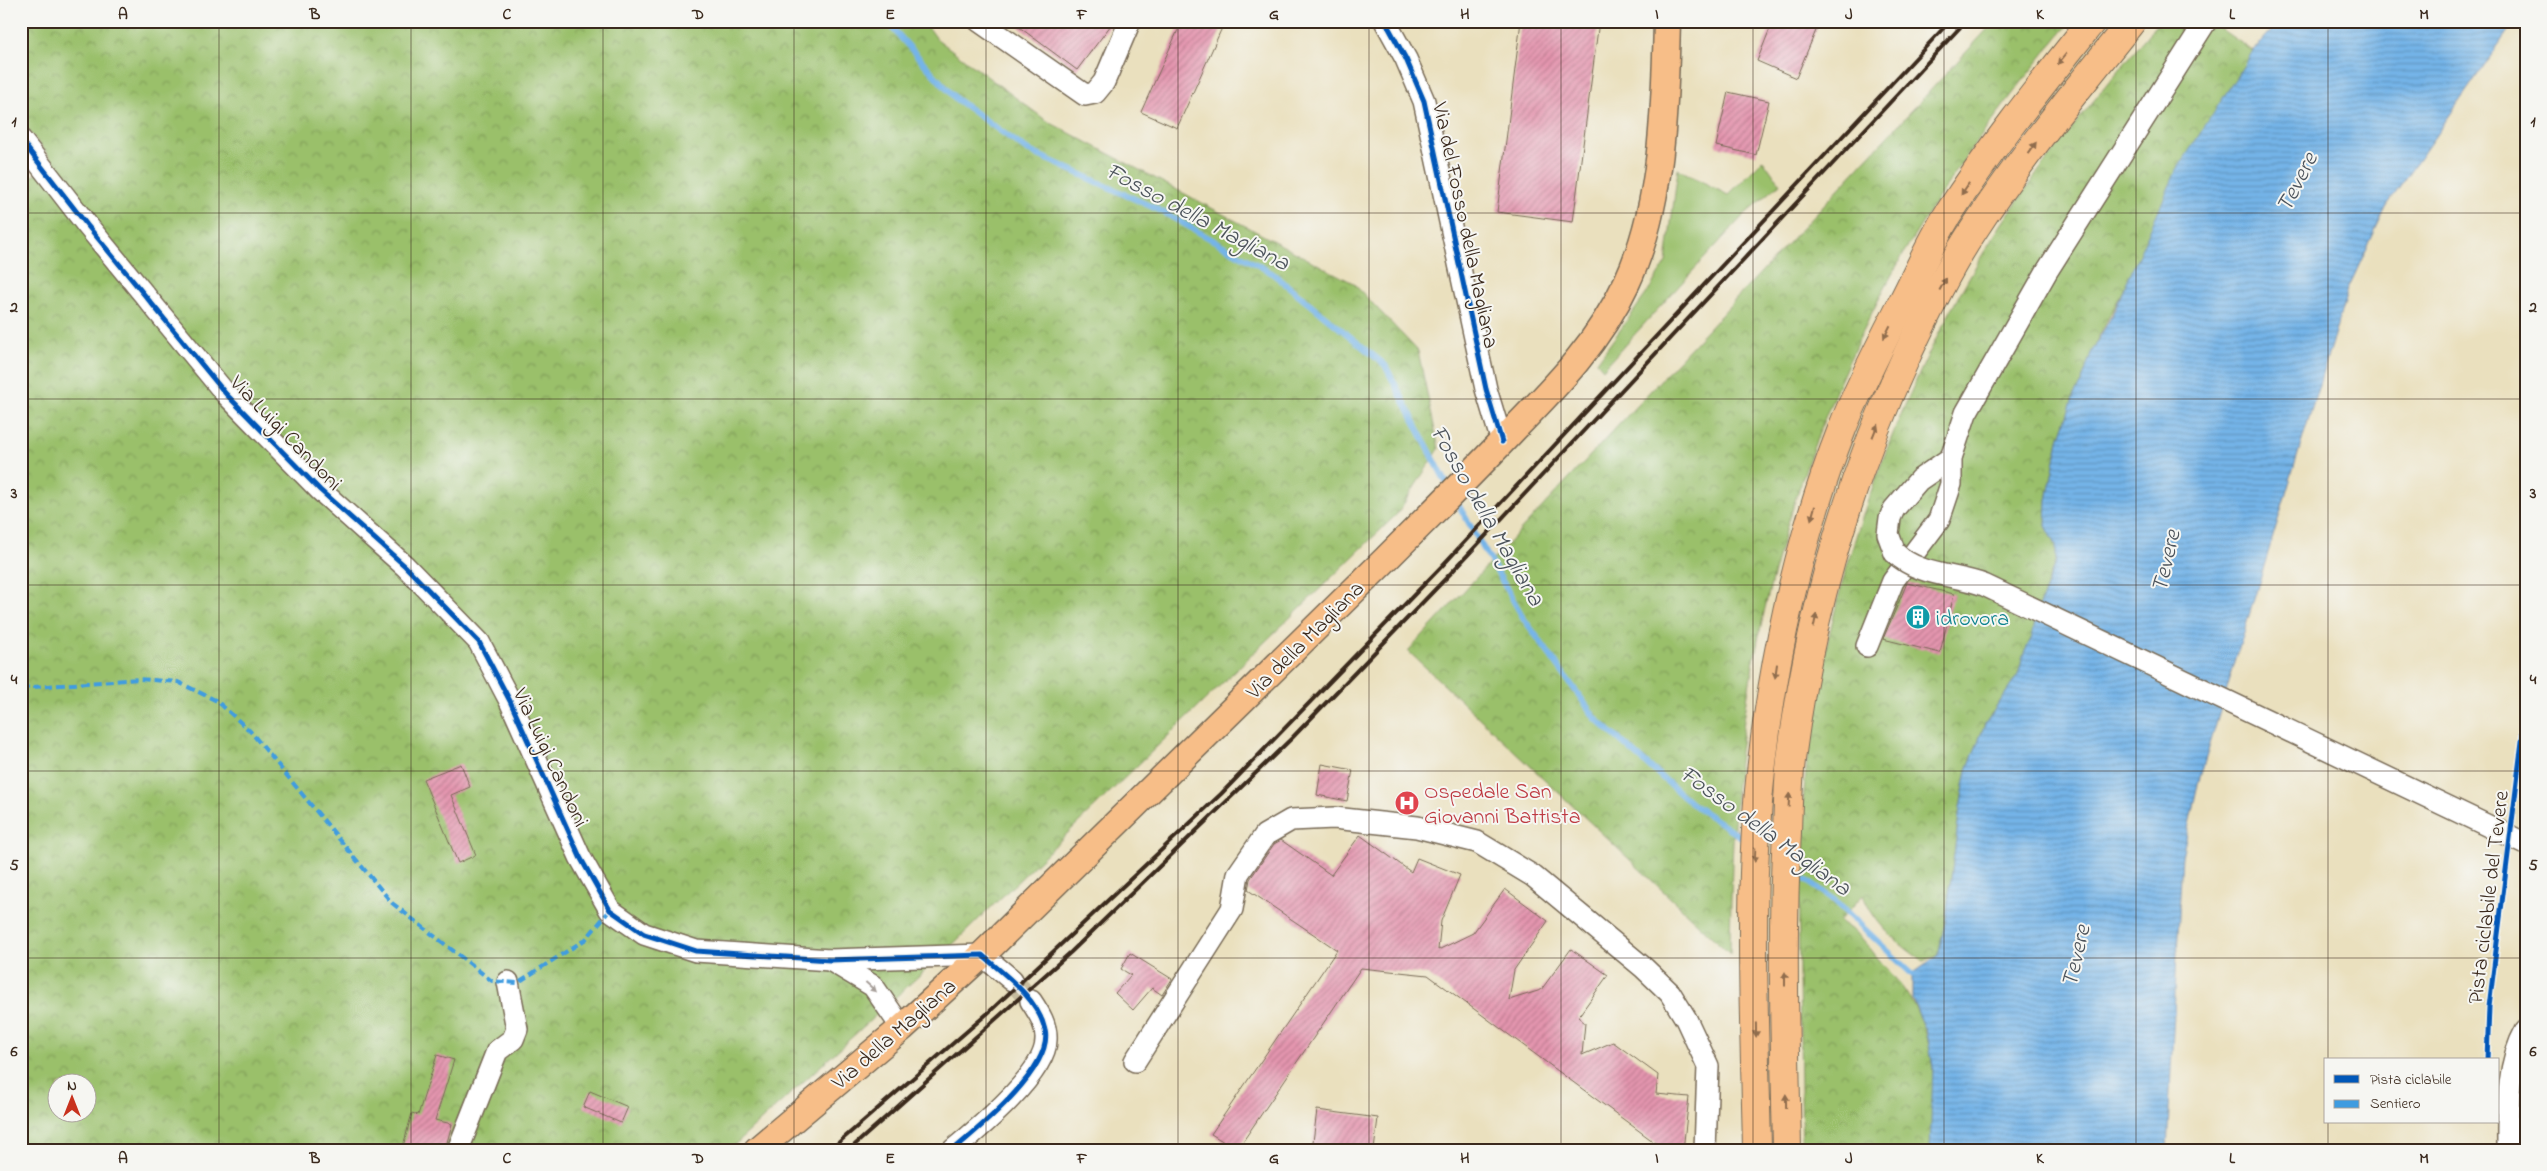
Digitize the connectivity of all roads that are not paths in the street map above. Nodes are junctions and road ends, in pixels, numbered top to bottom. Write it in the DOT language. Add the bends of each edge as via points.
graph roads {
  1 [pos="979,21"];
  2 [pos="1130,21"];
  3 [pos="1385,21"];
  4 [pos="1667,21"];
  5 [pos="2092,21"];
  6 [pos="2132,21"];
  7 [pos="2206,21"];
  8 [pos="21,140"];
  9 [pos="1502,442"];
  10 [pos="1951,458"];
  11 [pos="1867,646"];
  12 [pos="2526,844"];
  13 [pos="982,955"];
  14 [pos="830,960"];
  15 [pos="1012,980"];
  16 [pos="508,982"];
  17 [pos="1030,1001"];
  18 [pos="902,1028"];
  19 [pos="2526,1030"];
  20 [pos="1135,1061"];
  21 [pos="458,1150"];
  22 [pos="758,1150"];
  23 [pos="953,1150"];
  24 [pos="1705,1150"];
  25 [pos="1757,1150"];
  26 [pos="1787,1150"];
  27 [pos="2508,1150"];
  1 -- 2 [label="street" via="1085,95 1095,93 1104,82"];
  3 -- 9 [label="street, Via del Fosso della Magliana" via="1424,101 1486,389"];
  4 -- 9 [label="main road, Via della Magliana" via="1665,102 1654,187 1631,273 1604,327 1581,358"];
  5 -- 25 [label="highway, one-way" via="1995,143 1944,220 1868,369 1828,467 1808,533 1779,650 1759,789 1754,924"];
  26 -- 6 [label="highway, one-way" via="1784,877 1791,755 1820,596 1856,476 1930,307 1972,231 2060,109"];
  7 -- 10 [label="street" via="2047,271 1966,413"];
  8 -- 14 [label="street, Via Luigi Candoni" via="226,394 320,490 451,610 479,642 510,701 580,857 610,910 644,934 696,951"];
  9 -- 13 [label="main road, Via della Magliana"];
  10 -- 11 [label="street" via="1952,484 1939,520 1893,581"];
  10 -- 12 [label="street, bridge" via="1919,480 1894,509 1888,534 1895,553 1902,560 1922,569 1984,585"];
  13 -- 14 [label="street, Via Luigi Candoni"];
  13 -- 15 [label="street"];
  13 -- 18 [label="main road, Via della Magliana"];
  14 -- 18 [label="street, Via Luigi Candoni, one-way" via="873,986"];
  16 -- 21 [label="street" via="517,1029 513,1039 497,1051"];
  17 -- 23 [label="street" via="1046,1030 1042,1054 1022,1085"];
  18 -- 22 [label="main road, Via della Magliana"];
  19 -- 27 [label="street" via="2516,1046 2508,1107"];
  20 -- 24 [label="street" via="1232,908 1238,874 1265,835 1290,820 1334,818 1417,827 1477,842 1533,876 1670,993 1708,1066"];
}
